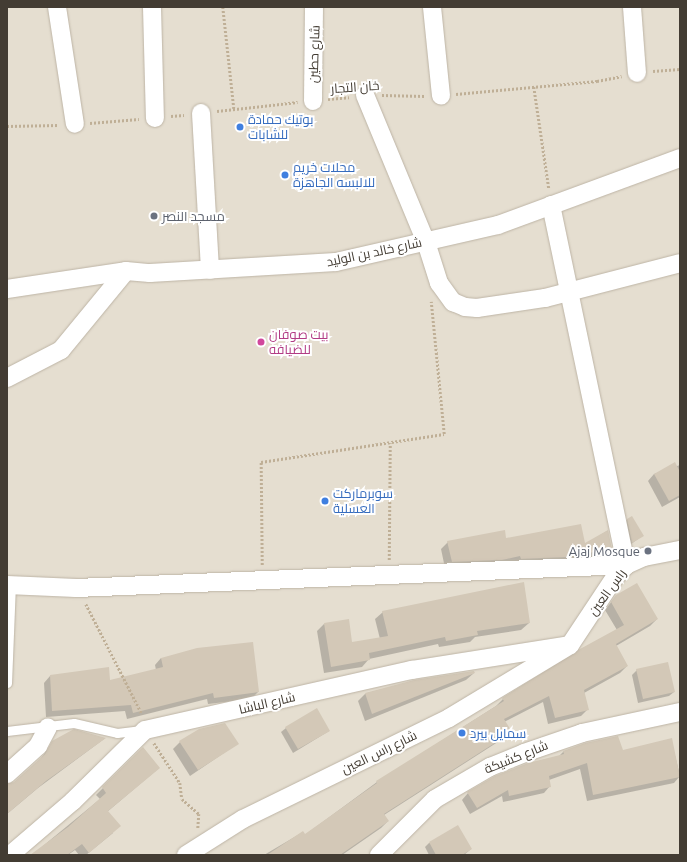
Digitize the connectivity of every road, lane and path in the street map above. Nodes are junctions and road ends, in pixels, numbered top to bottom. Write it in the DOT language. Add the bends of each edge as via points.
graph roads {
  1 [pos="57,7"];
  2 [pos="152,7"];
  3 [pos="223,7"];
  4 [pos="314,7"];
  5 [pos="432,7"];
  6 [pos="632,7"];
  7 [pos="680,69"];
  8 [pos="637,72"];
  9 [pos="534,87"];
  10 [pos="365,95"];
  11 [pos="441,96"];
  12 [pos="313,101"];
  13 [pos="234,109"];
  14 [pos="201,113"];
  15 [pos="155,118"];
  16 [pos="75,124"];
  17 [pos="7,126"];
  18 [pos="680,158"];
  19 [pos="551,205"];
  20 [pos="426,242"];
  21 [pos="680,263"];
  22 [pos="210,270"];
  23 [pos="126,271"];
  24 [pos="7,289"];
  25 [pos="569,292"];
  26 [pos="431,296"];
  27 [pos="7,378"];
  28 [pos="390,443"];
  29 [pos="680,550"];
  30 [pos="621,571"];
  31 [pos="389,574"];
  32 [pos="262,580"];
  33 [pos="9,585"];
  34 [pos="570,645"];
  35 [pos="7,683"];
  36 [pos="680,712"];
  37 [pos="48,726"];
  38 [pos="145,730"];
  39 [pos="7,731"];
  40 [pos="7,774"];
  41 [pos="10,855"];
  42 [pos="186,855"];
  43 [pos="379,855"];
  1 -- 16 [label="street"];
  2 -- 15 [label="street"];
  3 -- 13 [label="path"];
  4 -- 12 [label="street, شارع حطين"];
  5 -- 11 [label="street"];
  6 -- 8 [label="street"];
  7 -- 8 [label="path, خان التجار"];
  8 -- 9 [label="path, خان التجار" via="597,81"];
  9 -- 11 [label="path, خان التجار"];
  9 -- 19 [label="path"];
  10 -- 11 [label="path, خان التجار"];
  10 -- 12 [label="path, خان التجار"];
  10 -- 20 [label="street"];
  12 -- 13 [label="path, خان التجار"];
  13 -- 14 [label="path, خان التجار"];
  14 -- 15 [label="path, خان التجار"];
  14 -- 22 [label="street"];
  15 -- 16 [label="path, خان التجار"];
  16 -- 17 [label="path, خان التجار"];
  18 -- 19 [label="street, شارع خالد بن الوليد"];
  19 -- 20 [label="street, شارع خالد بن الوليد" via="498,225"];
  19 -- 25 [label="street"];
  20 -- 22 [label="street, شارع خالد بن الوليد" via="336,262"];
  20 -- 25 [label="street" via="444,292 453,302 465,307 477,308"];
  21 -- 25 [label="street"];
  22 -- 23 [label="street, شارع خالد بن الوليد" via="150,273"];
  23 -- 24 [label="street, شارع خالد بن الوليد"];
  23 -- 27 [label="street" via="61,350"];
  25 -- 30 [label="street"];
  26 -- 28 [label="path" via="444,434"];
  28 -- 31 [label="path"];
  28 -- 32 [label="path" via="261,462"];
  29 -- 30 [label="street, راس العين" via="644,557"];
  30 -- 31 [label="street"];
  30 -- 34 [label="street, راس العين"];
  31 -- 32 [label="street"];
  32 -- 33 [label="street" via="76,588"];
  33 -- 35 [label="lane"];
  34 -- 38 [label="street, شارع الباشا" via="412,670"];
  34 -- 42 [label="street, شارع راس العين" via="449,718 243,819"];
  36 -- 43 [label="street, شارع كشيكة" via="582,733 524,752 490,767 429,804"];
  37 -- 38 [label="lane" via="74,723 116,733"];
  37 -- 39 [label="lane"];
  37 -- 40 [label="street" via="38,746"];
  38 -- 41 [label="street" via="73,801"];
}
